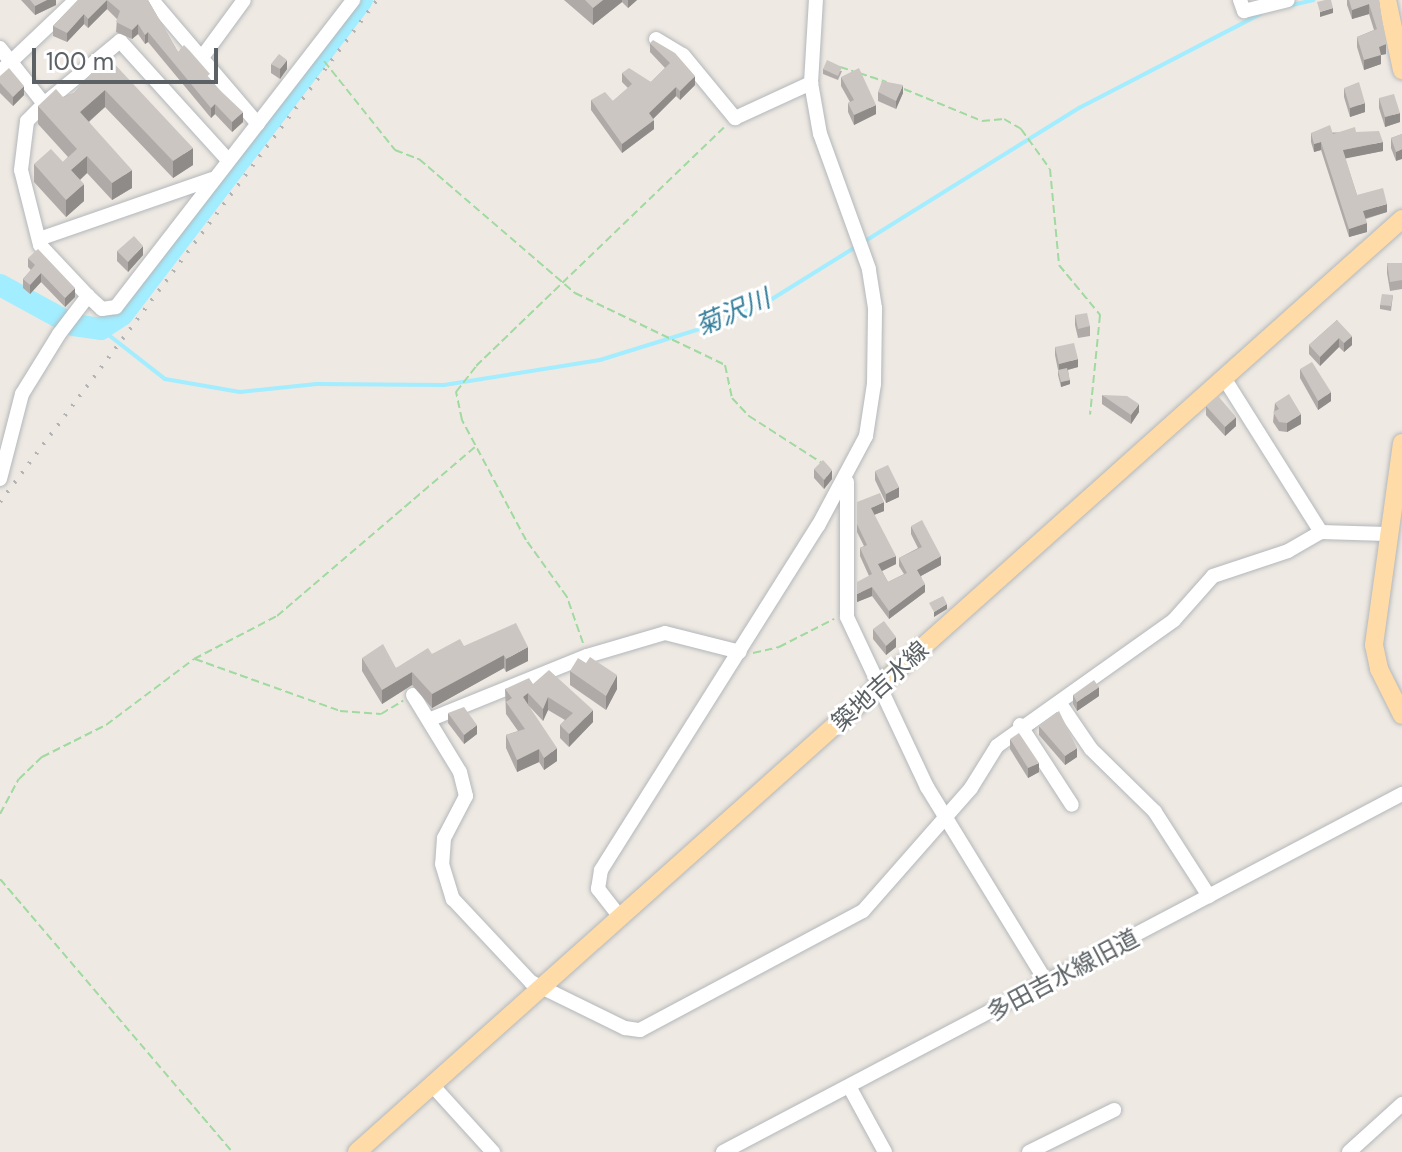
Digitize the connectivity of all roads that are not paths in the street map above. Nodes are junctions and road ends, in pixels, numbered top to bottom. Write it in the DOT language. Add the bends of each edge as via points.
graph roads {
  1 [pos="152,0"];
  2 [pos="244,0"];
  3 [pos="353,0"];
  4 [pos="816,0"];
  5 [pos="1240,0"];
  6 [pos="1288,0"];
  7 [pos="1387,0"];
  8 [pos="73,1"];
  9 [pos="656,39"];
  10 [pos="0,48"];
  11 [pos="203,56"];
  12 [pos="6,66"];
  13 [pos="1402,70"];
  14 [pos="811,83"];
  15 [pos="44,104"];
  16 [pos="258,124"];
  17 [pos="228,160"];
  18 [pos="214,179"];
  19 [pos="1402,219"];
  20 [pos="39,239"];
  21 [pos="88,296"];
  22 [pos="1224,378"];
  23 [pos="1402,443"];
  24 [pos="848,478"];
  25 [pos="0,479"];
  26 [pos="1321,532"];
  27 [pos="1387,534"];
  28 [pos="740,652"];
  29 [pos="877,689"];
  30 [pos="413,695"];
  31 [pos="1061,705"];
  32 [pos="1402,715"];
  33 [pos="431,719"];
  34 [pos="1020,725"];
  35 [pos="1402,794"];
  36 [pos="1072,805"];
  37 [pos="945,818"];
  38 [pos="1209,896"];
  39 [pos="620,917"];
  40 [pos="1047,983"];
  41 [pos="542,988"];
  42 [pos="432,1085"];
  43 [pos="850,1088"];
  44 [pos="1402,1104"];
  45 [pos="1114,1110"];
  46 [pos="357,1152"];
  47 [pos="493,1152"];
  48 [pos="723,1152"];
  49 [pos="885,1152"];
  50 [pos="1029,1152"];
  51 [pos="1349,1152"];
  1 -- 11 [label="street"];
  2 -- 11 [label="street"];
  3 -- 16 [label="street"];
  4 -- 14 [label="street"];
  5 -- 6 [label="street" via="1244,11"];
  7 -- 13 [label="main road"];
  8 -- 12 [label="street"];
  9 -- 14 [label="street" via="683,55 735,118"];
  10 -- 12 [label="street"];
  11 -- 16 [label="street"];
  12 -- 15 [label="street"];
  14 -- 24 [label="street" via="832,177 869,269 875,308 872,406"];
  15 -- 17 [label="street" via="120,41"];
  15 -- 20 [label="street" via="27,121 21,170"];
  16 -- 17 [label="street"];
  17 -- 18 [label="street"];
  18 -- 20 [label="street"];
  18 -- 21 [label="street" via="116,307 102,309"];
  19 -- 22 [label="main road, 築地吉水線"];
  20 -- 21 [label="street"];
  21 -- 25 [label="street" via="41,358 22,394"];
  22 -- 26 [label="street"];
  22 -- 29 [label="main road, 築地吉水線"];
  23 -- 27 [label="main road"];
  24 -- 28 [label="street"];
  24 -- 29 [label="street" via="847,617"];
  26 -- 27 [label="street"];
  26 -- 31 [label="street" via="1288,551 1213,576 1174,620"];
  27 -- 32 [label="main road" via="1374,645 1379,669"];
  28 -- 33 [label="street" via="665,633 587,656"];
  28 -- 39 [label="street" via="601,870 598,889"];
  29 -- 37 [label="street"];
  29 -- 39 [label="main road, 築地吉水線"];
  30 -- 33 [label="street"];
  31 -- 34 [label="street"];
  31 -- 38 [label="street" via="1091,749 1155,812"];
  33 -- 41 [label="street" via="460,772 466,796 444,838 442,864 453,899 510,964"];
  34 -- 36 [label="street"];
  34 -- 37 [label="street" via="997,746"];
  35 -- 38 [label="street, 多田吉水線旧道"];
  37 -- 40 [label="street"];
  37 -- 41 [label="street" via="863,911 640,1030 625,1028"];
  38 -- 40 [label="street, 多田吉水線旧道"];
  39 -- 41 [label="main road, 築地吉水線"];
  40 -- 43 [label="street, 多田吉水線旧道"];
  41 -- 42 [label="main road, 築地吉水線"];
  42 -- 46 [label="main road, 築地吉水線"];
  42 -- 47 [label="street"];
  43 -- 48 [label="street, 多田吉水線旧道"];
  43 -- 49 [label="street"];
  44 -- 51 [label="street"];
  45 -- 50 [label="street"];
}
